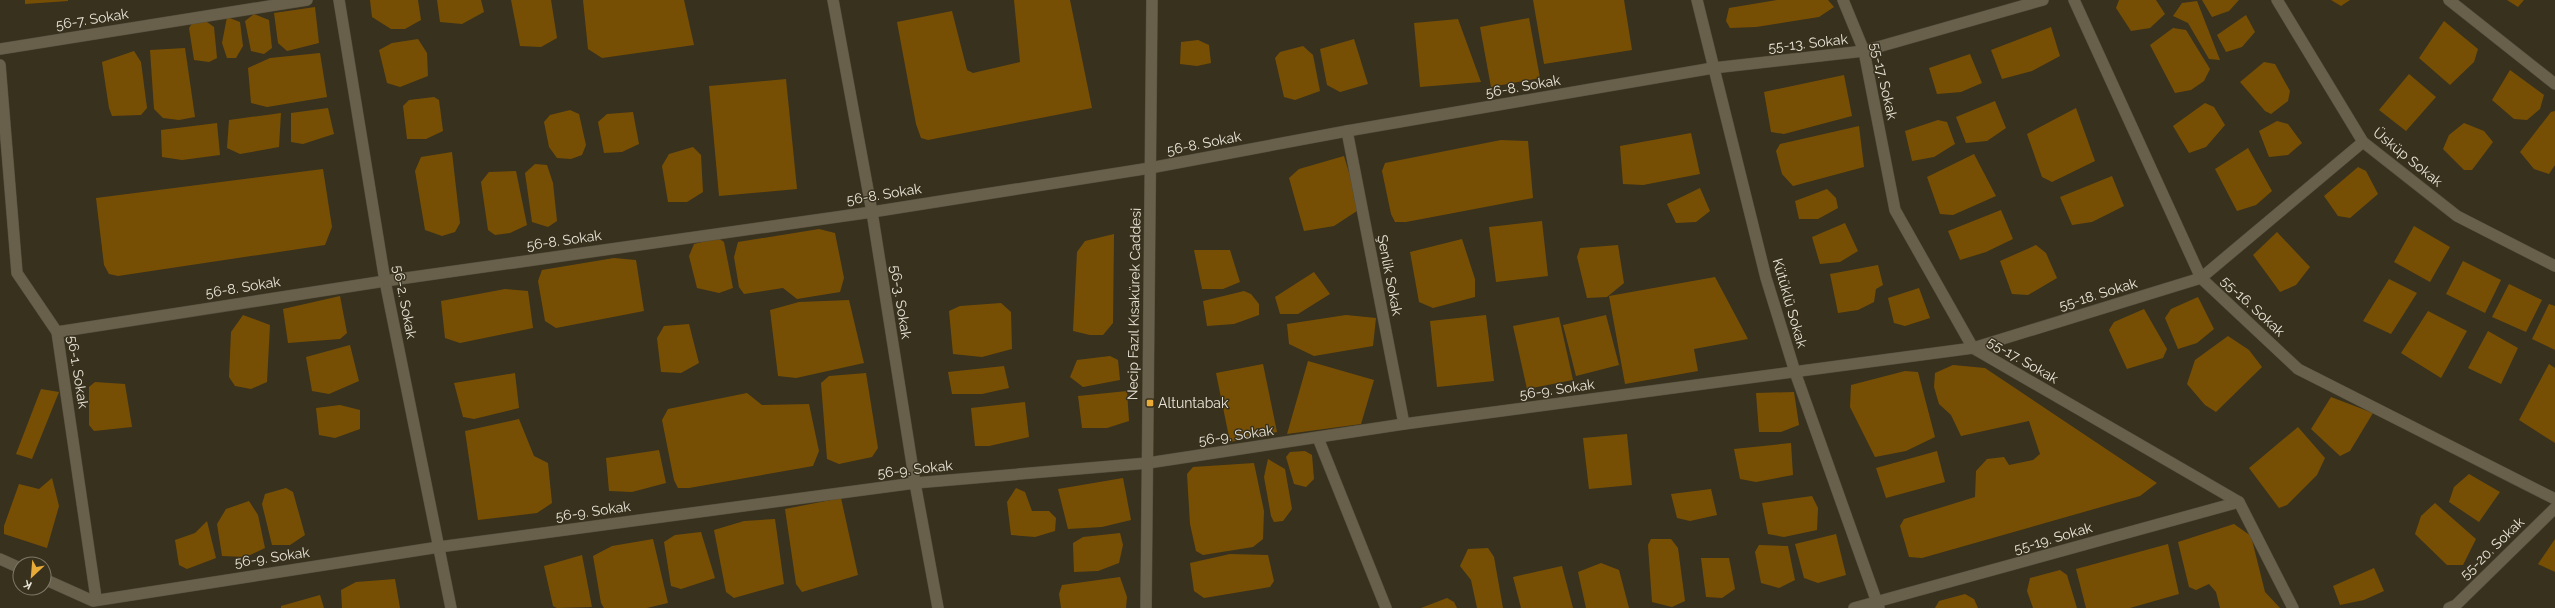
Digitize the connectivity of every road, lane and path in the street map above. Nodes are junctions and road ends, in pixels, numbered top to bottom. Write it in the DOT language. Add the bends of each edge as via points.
graph roads {
  1 [pos="307,0"];
  2 [pos="339,0"];
  3 [pos="833,0"];
  4 [pos="1152,0"];
  5 [pos="1697,0"];
  6 [pos="1843,0"];
  7 [pos="2043,0"];
  8 [pos="2074,0"];
  9 [pos="2277,0"];
  10 [pos="2449,0"];
  11 [pos="0,49"];
  12 [pos="1864,51"];
  13 [pos="0,64"];
  14 [pos="1713,68"];
  15 [pos="2555,84"];
  16 [pos="1347,131"];
  17 [pos="2362,142"];
  18 [pos="1150,168"];
  19 [pos="872,212"];
  20 [pos="2555,266"];
  21 [pos="2201,278"];
  22 [pos="385,280"];
  23 [pos="57,332"];
  24 [pos="1973,348"];
  25 [pos="1795,372"];
  26 [pos="1404,424"];
  27 [pos="1318,438"];
  28 [pos="1148,463"];
  29 [pos="915,483"];
  30 [pos="2555,499"];
  31 [pos="2238,502"];
  32 [pos="2555,508"];
  33 [pos="439,547"];
  34 [pos="0,559"];
  35 [pos="12,564"];
  36 [pos="52,583"];
  37 [pos="96,598"];
  38 [pos="1878,605"];
  39 [pos="2455,607"];
  40 [pos="451,608"];
  41 [pos="938,608"];
  42 [pos="1146,608"];
  43 [pos="1386,608"];
  44 [pos="1854,608"];
  45 [pos="2293,608"];
  1 -- 11 [label="street, 56-7. Sokak"];
  2 -- 22 [label="street, 56-2. Sokak"];
  3 -- 19 [label="street, 56-3. Sokak"];
  4 -- 18 [label="street, Necip Fazıl Kısakürek Caddesi"];
  5 -- 14 [label="street, Kütüklü Sokak"];
  6 -- 12 [label="street, 55-17. Sokak"];
  7 -- 12 [label="street, 55-13. Sokak"];
  8 -- 21 [label="street, 55-16. Sokak"];
  9 -- 17 [label="street, Üsküp Sokak"];
  10 -- 15 [label="street"];
  12 -- 14 [label="street, 55-13. Sokak"];
  12 -- 24 [label="street, 55-17. Sokak" via="1895,210"];
  13 -- 23 [label="street, 56-1. Sokak" via="17,273"];
  14 -- 16 [label="street, 56-8. Sokak"];
  14 -- 25 [label="street, Kütüklü Sokak" via="1766,278"];
  16 -- 18 [label="street, 56-8. Sokak"];
  16 -- 26 [label="street, Şenlik Sokak"];
  17 -- 20 [label="street, Üsküp Sokak" via="2457,216"];
  17 -- 21 [label="street, 55-18. Sokak"];
  18 -- 19 [label="street, 56-8. Sokak"];
  18 -- 28 [label="street, Necip Fazıl Kısakürek Caddesi"];
  19 -- 22 [label="street, 56-8. Sokak"];
  19 -- 29 [label="street, 56-3. Sokak"];
  21 -- 24 [label="street, 55-18. Sokak"];
  21 -- 30 [label="street, 55-16. Sokak" via="2298,369"];
  22 -- 23 [label="street, 56-8. Sokak"];
  22 -- 33 [label="street, 56-2. Sokak"];
  23 -- 37 [label="street, 56-1. Sokak"];
  24 -- 25 [label="street, 55-18. Sokak"];
  24 -- 31 [label="street, 55-17. Sokak"];
  25 -- 26 [label="street, 56-9. Sokak"];
  25 -- 38 [label="street, Kütüklü Sokak"];
  26 -- 27 [label="street, 56-9. Sokak"];
  27 -- 28 [label="street, 56-9. Sokak"];
  27 -- 43 [label="street"];
  28 -- 29 [label="street, 56-9. Sokak"];
  28 -- 42 [label="street, Necip Fazıl Kısakürek Caddesi"];
  29 -- 33 [label="street, 56-9. Sokak"];
  29 -- 41 [label="street, 56-3. Sokak"];
  31 -- 38 [label="street, 55-19. Sokak"];
  31 -- 45 [label="street"];
  32 -- 39 [label="street, 55-20. Sokak"];
  33 -- 37 [label="street, 56-9. Sokak"];
  33 -- 40 [label="street, 56-2. Sokak"];
  34 -- 35 [label="street"];
  36 -- 37 [label="street, 56-9. Sokak" via="93,601"];
  38 -- 44 [label="street, 55-19. Sokak"];
}
